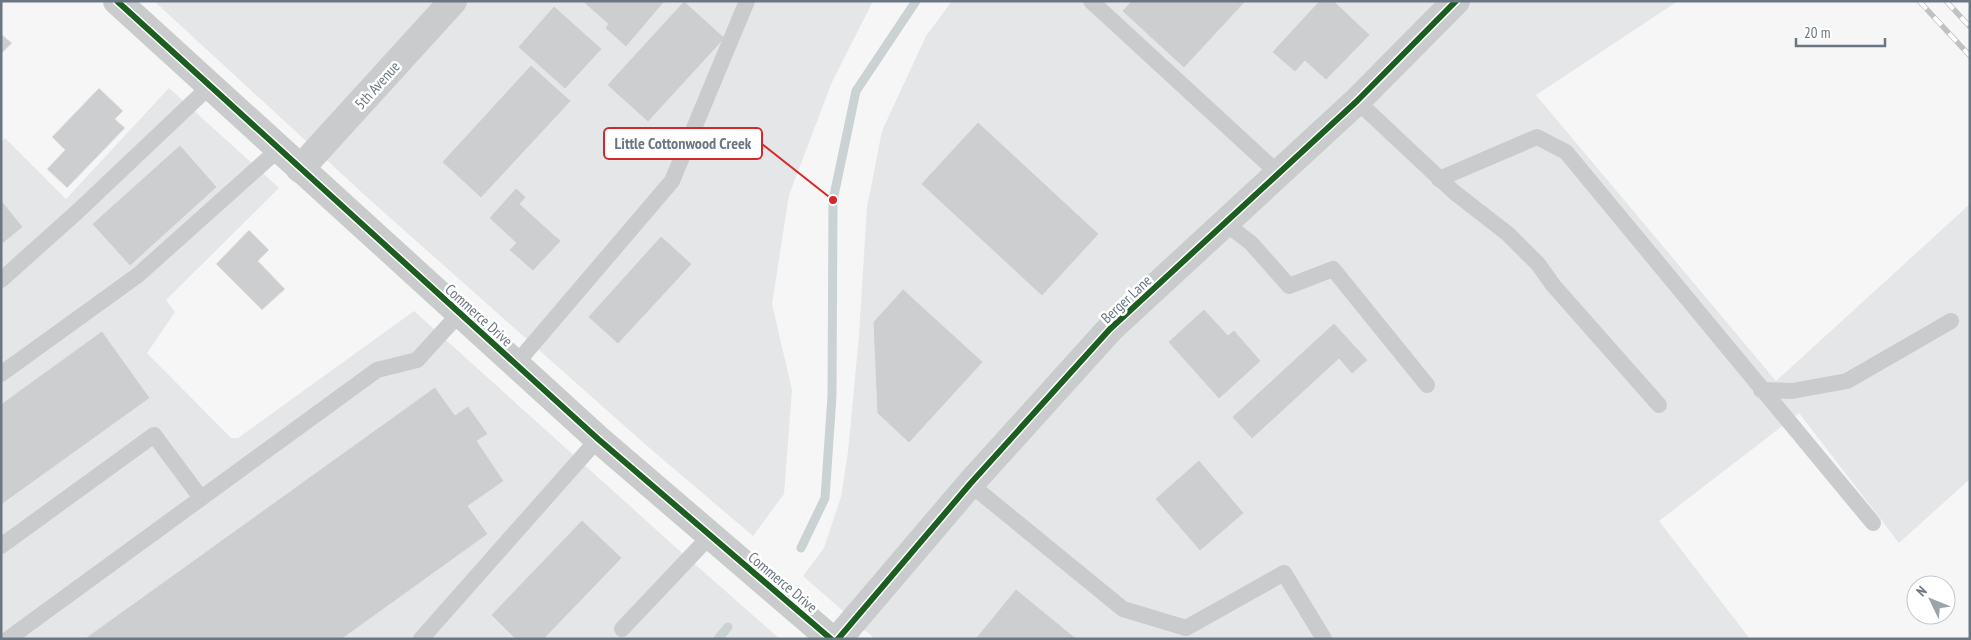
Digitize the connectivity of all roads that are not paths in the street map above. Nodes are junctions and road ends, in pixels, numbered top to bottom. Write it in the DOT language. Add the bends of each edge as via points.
graph roads {
  1 [pos="117,1"];
  2 [pos="453,1"];
  3 [pos="747,1"];
  4 [pos="1091,1"];
  5 [pos="1456,1"];
  6 [pos="210,86"];
  7 [pos="1357,101"];
  8 [pos="279,150"];
  9 [pos="300,169"];
  10 [pos="1279,174"];
  11 [pos="1439,179"];
  12 [pos="1226,224"];
  13 [pos="1,280"];
  14 [pos="459,314"];
  15 [pos="1951,321"];
  16 [pos="515,365"];
  17 [pos="1,374"];
  18 [pos="1427,385"];
  19 [pos="1761,390"];
  20 [pos="1660,405"];
  21 [pos="598,440"];
  22 [pos="970,484"];
  23 [pos="201,498"];
  24 [pos="1873,523"];
  25 [pos="710,536"];
  26 [pos="1,546"];
  27 [pos="622,629"];
  28 [pos="8,639"];
  29 [pos="421,639"];
  30 [pos="832,639"];
  31 [pos="838,639"];
  32 [pos="1324,639"];
  1 -- 6 [label="street, Commerce Drive"];
  2 -- 9 [label="street, 5th Avenue"];
  3 -- 16 [label="lane" via="672,181"];
  4 -- 10 [label="lane"];
  5 -- 7 [label="street, Berger Lane"];
  6 -- 8 [label="street, Commerce Drive"];
  6 -- 13 [label="lane" via="78,212"];
  7 -- 10 [label="street, Berger Lane"];
  7 -- 11 [label="lane"];
  8 -- 9 [label="street, Commerce Drive"];
  8 -- 17 [label="lane" via="138,275"];
  9 -- 14 [label="street, Commerce Drive"];
  10 -- 12 [label="street, Berger Lane"];
  11 -- 19 [label="lane" via="1538,136 1566,152"];
  11 -- 20 [label="lane" via="1508,234 1538,264"];
  12 -- 18 [label="lane" via="1251,243 1288,286 1333,269"];
  12 -- 22 [label="street, Berger Lane" via="1110,329"];
  14 -- 16 [label="street, Commerce Drive"];
  14 -- 23 [label="lane" via="418,360 377,370"];
  15 -- 19 [label="lane" via="1847,381 1792,391"];
  16 -- 21 [label="street, Commerce Drive"];
  19 -- 24 [label="lane"];
  21 -- 25 [label="street, Commerce Drive"];
  21 -- 29 [label="lane"];
  22 -- 31 [label="street, Berger Lane"];
  22 -- 32 [label="lane" via="1123,609 1186,628 1284,573"];
  23 -- 26 [label="lane" via="154,436"];
  23 -- 28 [label="lane"];
  25 -- 27 [label="lane"];
  25 -- 30 [label="street, Commerce Drive"];
}
